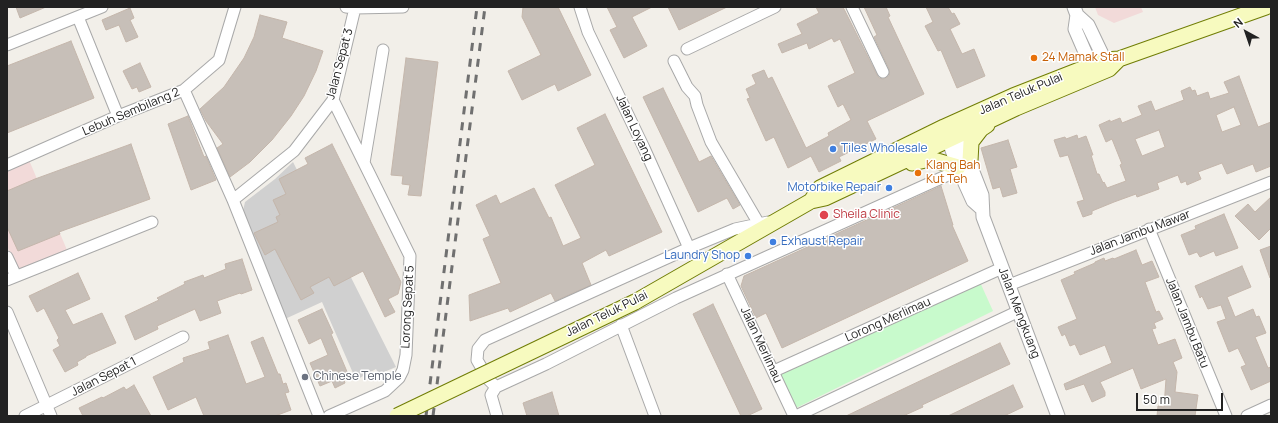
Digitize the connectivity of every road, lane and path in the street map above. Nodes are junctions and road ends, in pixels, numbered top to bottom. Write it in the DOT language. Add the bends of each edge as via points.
graph roads {
  1 [pos="102,7"];
  2 [pos="235,7"];
  3 [pos="403,7"];
  4 [pos="580,7"];
  5 [pos="775,7"];
  6 [pos="852,7"];
  7 [pos="1266,7"];
  8 [pos="351,8"];
  9 [pos="1075,11"];
  10 [pos="78,17"];
  11 [pos="7,45"];
  12 [pos="687,49"];
  13 [pos="383,50"];
  14 [pos="674,61"];
  15 [pos="1111,63"];
  16 [pos="1092,71"];
  17 [pos="883,72"];
  18 [pos="184,90"];
  19 [pos="333,100"];
  20 [pos="1016,108"];
  21 [pos="118,116"];
  22 [pos="951,131"];
  23 [pos="364,163"];
  24 [pos="7,165"];
  25 [pos="894,166"];
  26 [pos="962,166"];
  27 [pos="1271,182"];
  28 [pos="233,200"];
  29 [pos="811,201"];
  30 [pos="779,220"];
  31 [pos="152,222"];
  32 [pos="759,224"];
  33 [pos="1149,229"];
  34 [pos="689,248"];
  35 [pos="7,257"];
  36 [pos="1002,268"];
  37 [pos="727,274"];
  38 [pos="11,278"];
  39 [pos="1009,284"];
  40 [pos="1019,311"];
  41 [pos="7,312"];
  42 [pos="621,325"];
  43 [pos="183,337"];
  44 [pos="774,371"];
  45 [pos="496,388"];
  46 [pos="1271,405"];
  47 [pos="49,411"];
  48 [pos="1055,415"];
  49 [pos="25,416"];
  50 [pos="318,416"];
  51 [pos="329,416"];
  52 [pos="397,416"];
  53 [pos="497,416"];
  54 [pos="655,416"];
  55 [pos="795,416"];
  56 [pos="1226,416"];
  57 [pos="1247,416"];
  1 -- 10 [label="street"];
  2 -- 18 [label="street, Lebuh Sembilang 2" via="219,60"];
  3 -- 8 [label="street"];
  4 -- 34 [label="street, Jalan Loyang" via="588,32"];
  5 -- 12 [label="street"];
  6 -- 17 [label="street"];
  7 -- 15 [label="main road, Jalan Teluk Pulai"];
  8 -- 19 [label="street, Jalan Sepat 3"];
  9 -- 15 [label="street" via="1088,25"];
  9 -- 16 [label="street" via="1075,29"];
  10 -- 11 [label="street"];
  10 -- 21 [label="street"];
  13 -- 23 [label="street"];
  14 -- 32 [label="street" via="695,96 711,142"];
  15 -- 16 [label="main road, Jalan Teluk Pulai"];
  16 -- 20 [label="main road, Jalan Teluk Pulai"];
  16 -- 22 [label="main road, Jalan Teluk Pulai" via="1013,96"];
  18 -- 21 [label="street, Lebuh Sembilang 2"];
  18 -- 28 [label="street"];
  19 -- 23 [label="street, Lorong Sepat 5"];
  19 -- 28 [label="street, Jalan Sepat 3" via="294,150"];
  20 -- 22 [label="main road, Jalan Teluk Pulai"];
  20 -- 26 [label="main road" via="981,130 971,142"];
  21 -- 24 [label="street, Lebuh Sembilang 2"];
  22 -- 25 [label="main road, Jalan Teluk Pulai"];
  22 -- 26 [label="street, Jalan Mengkuang"];
  22 -- 29 [label="main road, Jalan Teluk Pulai" via="820,188"];
  23 -- 51 [label="street, Lorong Sepat 5" via="410,256 406,355 399,378 384,391"];
  25 -- 26 [label="main road" via="930,159"];
  25 -- 29 [label="main road, Jalan Teluk Pulai" via="826,198"];
  26 -- 36 [label="street, Jalan Mengkuang" via="982,195 983,217"];
  26 -- 37 [label="street"];
  27 -- 33 [label="street, Jalan Jambu Mawar"];
  28 -- 50 [label="street"];
  29 -- 30 [label="main road, Jalan Teluk Pulai"];
  30 -- 32 [label="street"];
  30 -- 52 [label="main road, Jalan Teluk Pulai, bridge" via="635,302"];
  31 -- 38 [label="street"];
  32 -- 34 [label="street" via="735,229"];
  33 -- 39 [label="street, Jalan Jambu Mawar"];
  33 -- 56 [label="street, Jalan Jambu Batu"];
  34 -- 45 [label="street" via="485,340 478,349 477,360"];
  35 -- 38 [label="street"];
  36 -- 39 [label="street, Jalan Mengkuang"];
  36 -- 44 [label="street, Lorong Merlimau"];
  37 -- 42 [label="street"];
  37 -- 44 [label="street, Jalan Merlimau"];
  39 -- 40 [label="street, Jalan Mengkuang"];
  40 -- 48 [label="street, Jalan Mengkuang"];
  40 -- 55 [label="street"];
  41 -- 47 [label="street"];
  42 -- 45 [label="street"];
  42 -- 54 [label="street"];
  43 -- 47 [label="street, Jalan Sepat 1"];
  44 -- 55 [label="street, Jalan Merlimau"];
  45 -- 53 [label="street" via="491,395"];
  46 -- 57 [label="street"];
  47 -- 49 [label="street, Jalan Sepat 1"];
}
